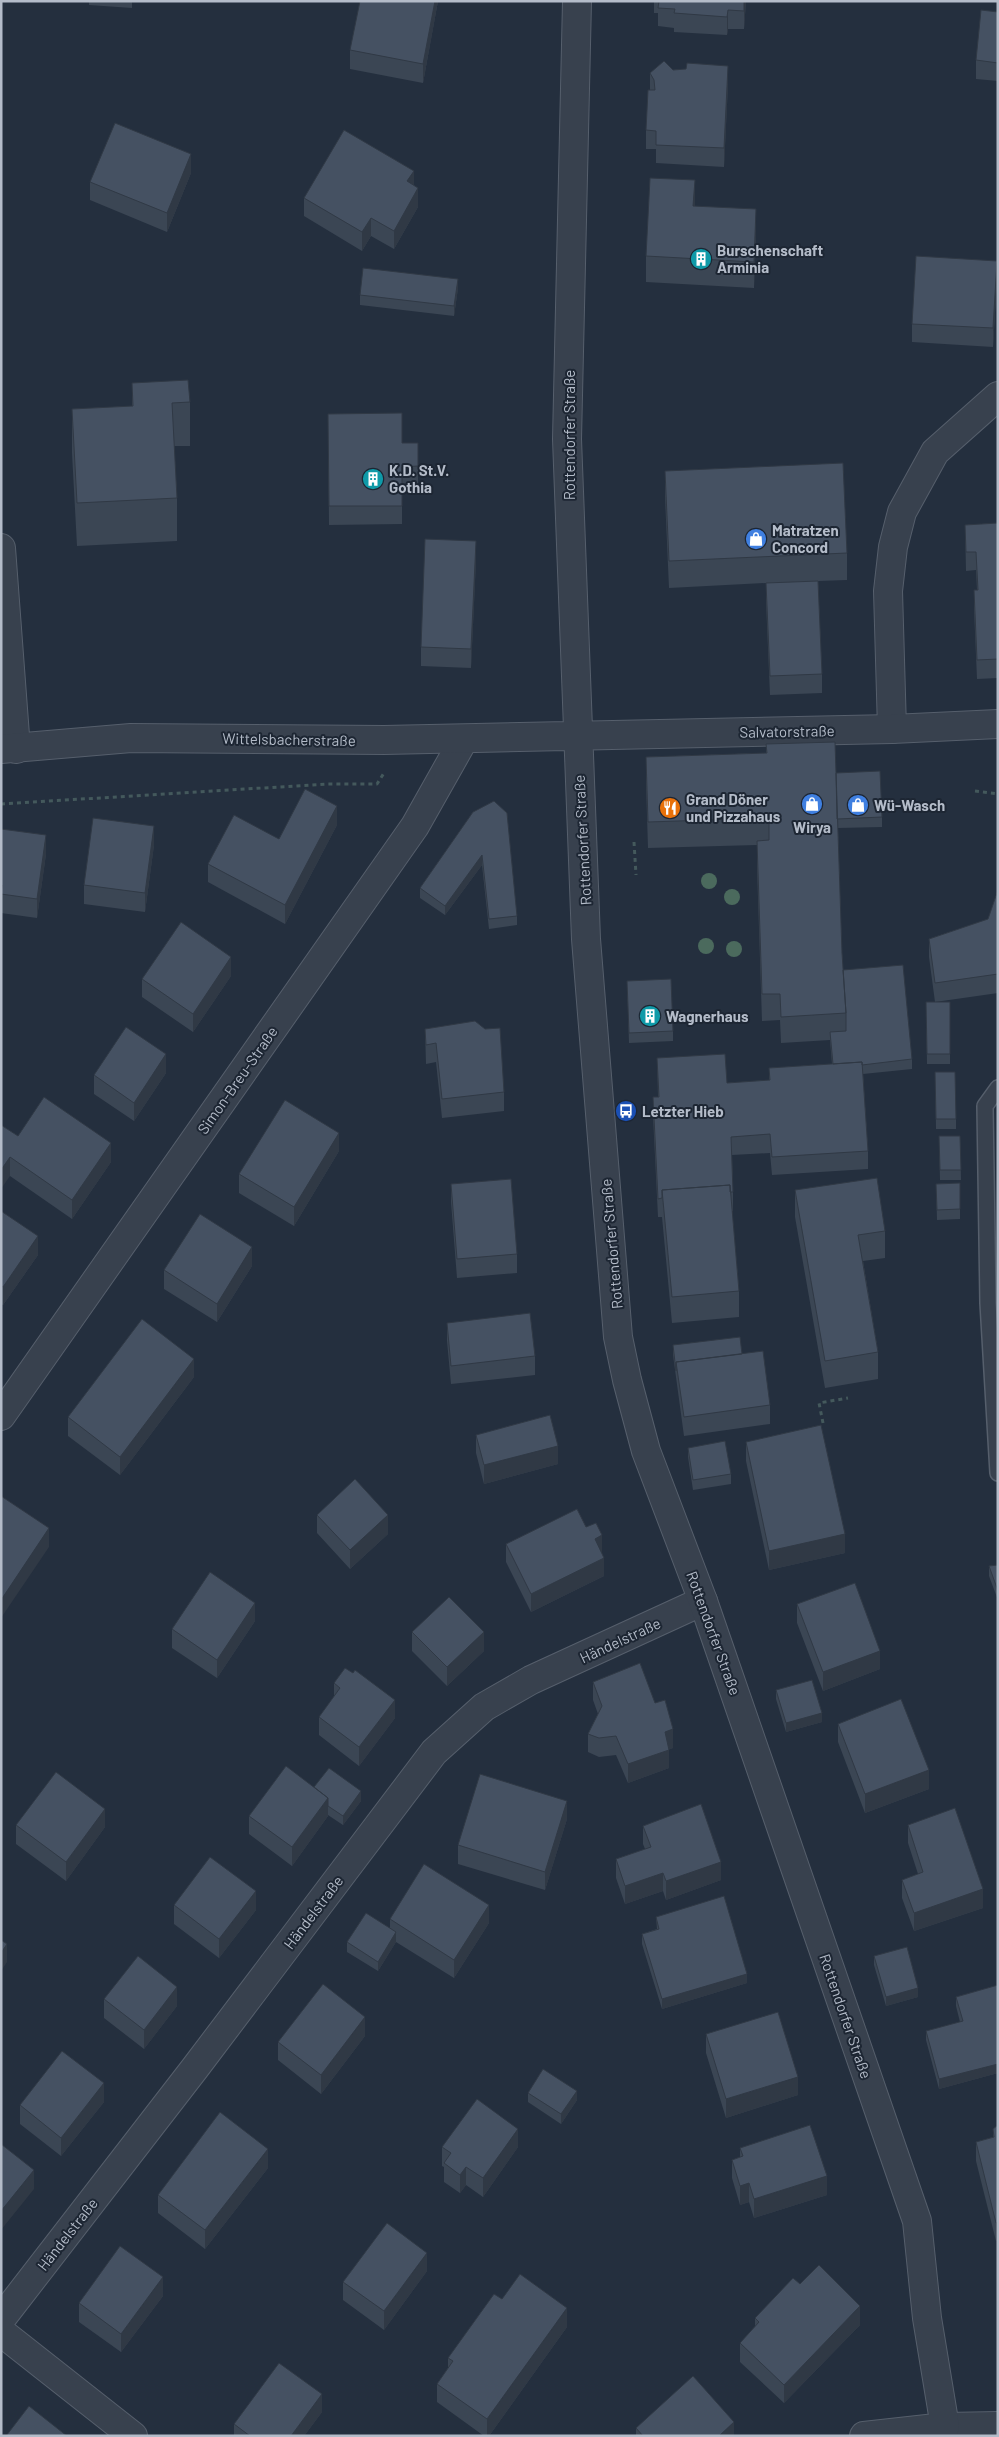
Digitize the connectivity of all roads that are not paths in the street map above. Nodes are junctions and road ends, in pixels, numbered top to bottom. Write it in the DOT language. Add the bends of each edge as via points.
graph roads {
  1 [pos="577,1"];
  2 [pos="998,396"];
  3 [pos="1,548"];
  4 [pos="998,724"];
  5 [pos="892,729"];
  6 [pos="577,736"];
  7 [pos="464,739"];
  8 [pos="8,749"];
  9 [pos="998,1088"];
  10 [pos="1,1416"];
  11 [pos="998,1473"];
  12 [pos="704,1601"];
  13 [pos="1,2319"];
  14 [pos="1,2332"];
  15 [pos="998,2426"];
  16 [pos="944,2431"];
  17 [pos="133,2436"];
  18 [pos="864,2436"];
  1 -- 6 [label="street, Rottendorfer Straße" via="567,439"];
  2 -- 5 [label="street" via="935,452 902,512 892,547 888,591"];
  3 -- 8 [label="street"];
  4 -- 5 [label="street, Salvatorstraße"];
  5 -- 6 [label="street, Salvatorstraße"];
  6 -- 7 [label="street, Wittelsbacherstraße"];
  6 -- 12 [label="street, Rottendorfer Straße" via="586,939 618,1337 646,1451"];
  7 -- 8 [label="street, Wittelsbacherstraße" via="131,738"];
  7 -- 10 [label="street, Simon-Breu-Straße" via="415,826"];
  9 -- 11 [label="lane" via="985,1106 988,1303"];
  12 -- 13 [label="street, Händelstraße" via="531,1680 484,1707 434,1752"];
  12 -- 16 [label="street, Rottendorfer Straße" via="917,2221"];
  14 -- 17 [label="street"];
  15 -- 16 [label="street"];
  16 -- 18 [label="street"];
}
